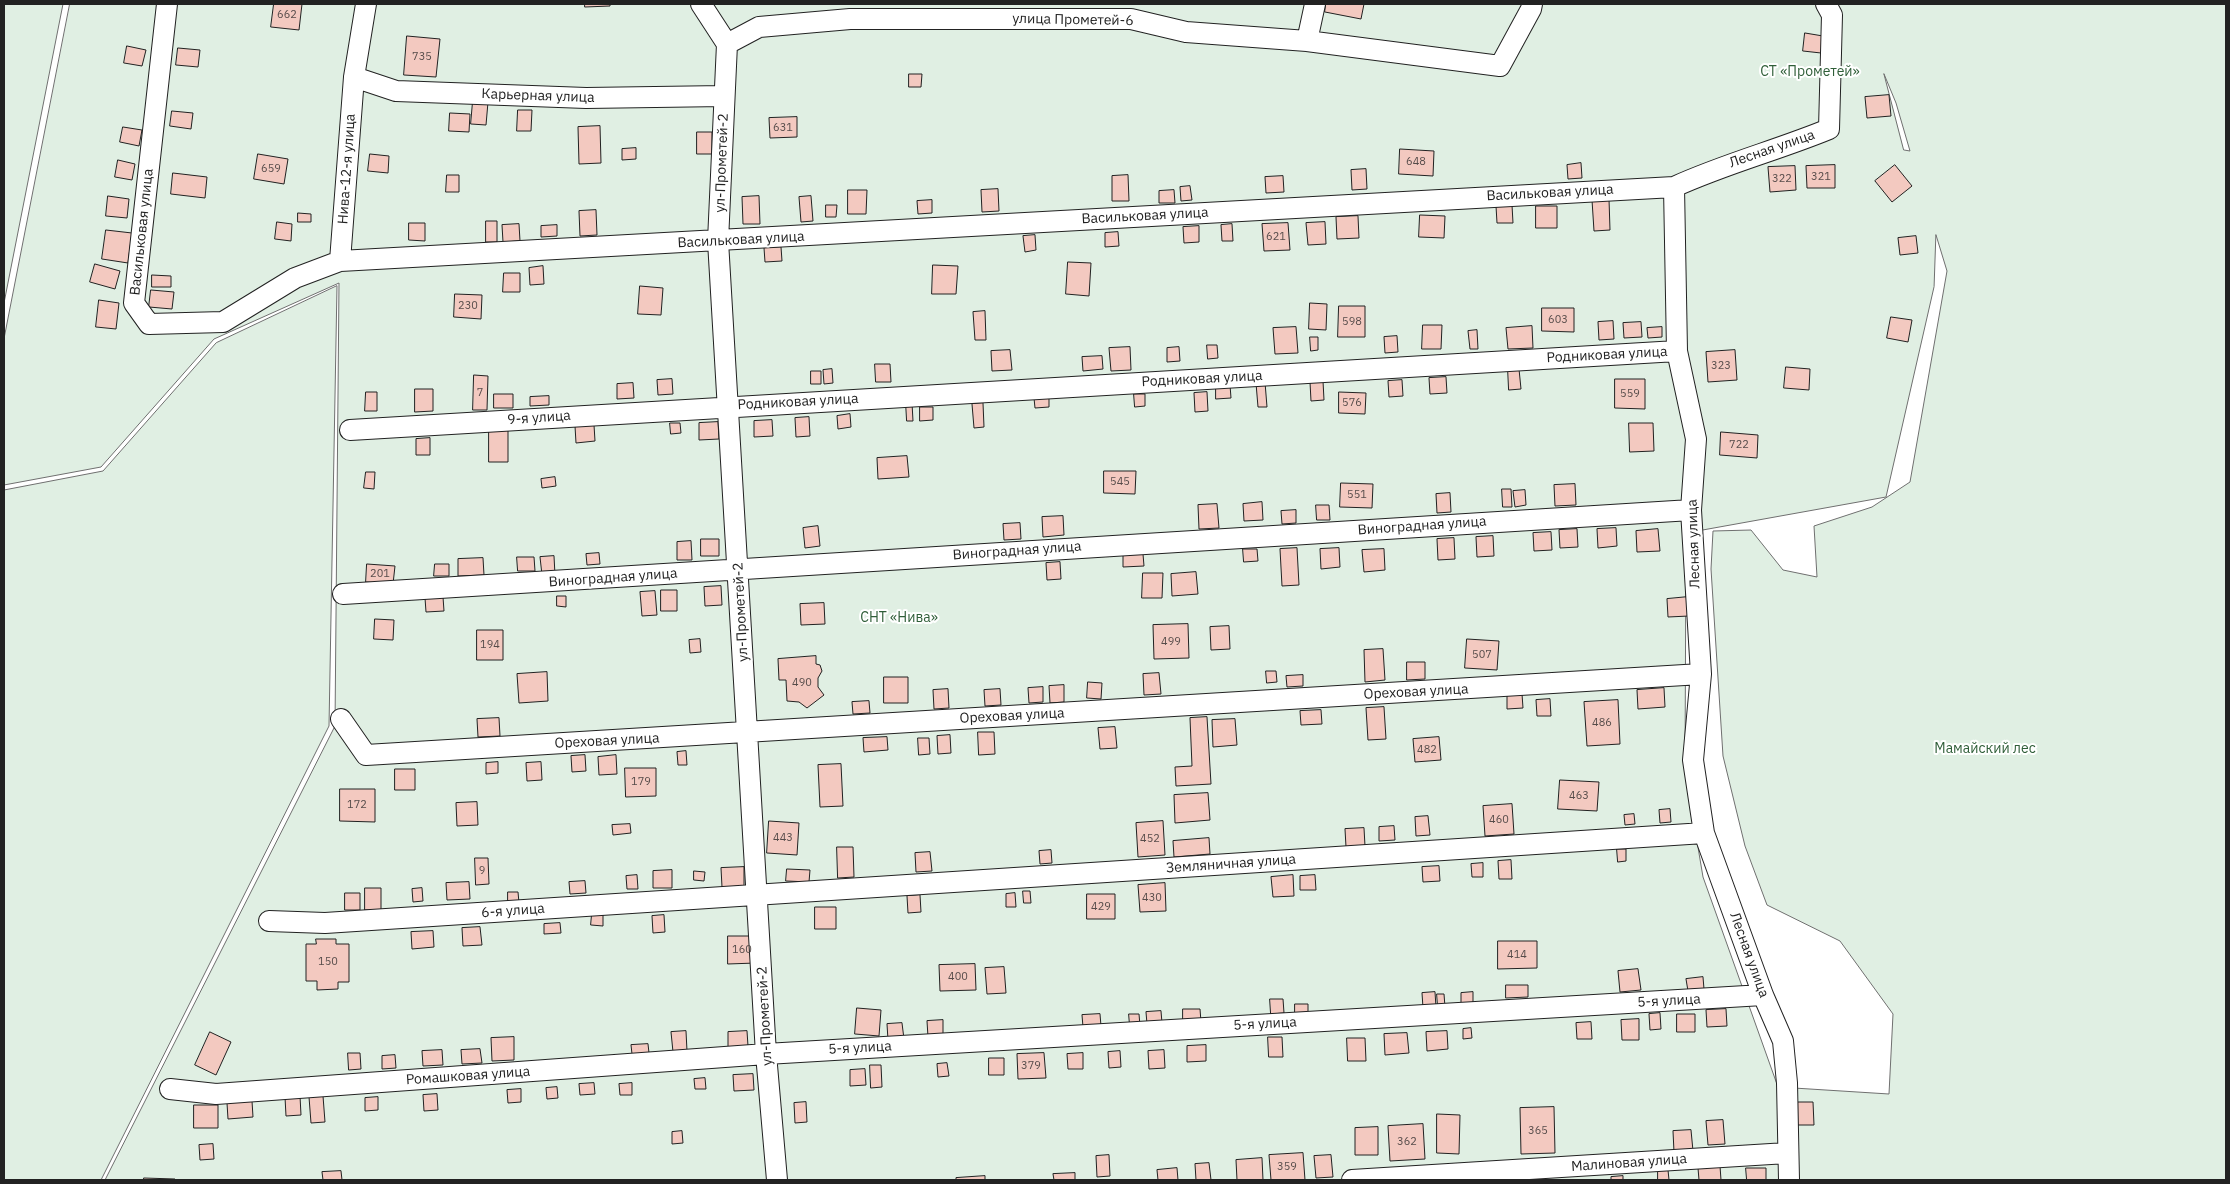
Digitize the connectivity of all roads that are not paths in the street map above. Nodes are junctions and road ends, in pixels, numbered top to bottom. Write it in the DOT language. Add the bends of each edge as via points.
graph roads {
  1 [pos="168,4"];
  2 [pos="366,4"];
  3 [pos="700,4"];
  4 [pos="1315,4"];
  5 [pos="1532,4"];
  6 [pos="1826,4"];
  7 [pos="851,11"];
  8 [pos="1083,11"];
  9 [pos="1307,41"];
  10 [pos="727,44"];
  11 [pos="354,77"];
  12 [pos="724,96"];
  13 [pos="1674,187"];
  14 [pos="718,241"];
  15 [pos="340,261"];
  16 [pos="1677,351"];
  17 [pos="728,406"];
  18 [pos="350,430"];
  19 [pos="1692,510"];
  20 [pos="738,568"];
  21 [pos="343,594"];
  22 [pos="1701,674"];
  23 [pos="341,719"];
  24 [pos="748,732"];
  25 [pos="1704,832"];
  26 [pos="758,895"];
  27 [pos="269,921"];
  28 [pos="1763,995"];
  29 [pos="766,1054"];
  30 [pos="170,1089"];
  31 [pos="1787,1153"];
  32 [pos="777,1180"];
  33 [pos="1352,1180"];
  34 [pos="1789,1180"];
  1 -- 15 [label="street, Васильковая улица" via="134,303 149,324 223,322 295,278"];
  2 -- 11 [label="street, Нива-12-я улица"];
  3 -- 10 [label="street"];
  4 -- 9 [label="street"];
  5 -- 9 [label="street, улица Прометей-6" via="1500,66"];
  6 -- 13 [label="street, Лесная улица" via="1832,15 1829,129"];
  7 -- 8 [label="street, улица Прометей-6"];
  7 -- 10 [label="street, улица Прометей-6" via="759,27"];
  8 -- 9 [label="street, улица Прометей-6" via="1186,32"];
  10 -- 12 [label="street, ул-Прометей-2"];
  11 -- 12 [label="street, Карьерная улица" via="396,91 586,98"];
  11 -- 15 [label="street, Нива-12-я улица"];
  12 -- 14 [label="street, ул-Прометей-2"];
  13 -- 14 [label="street, Васильковая улица"];
  13 -- 16 [label="street, Лесная улица"];
  14 -- 15 [label="street, Васильковая улица"];
  14 -- 17 [label="street, ул-Прометей-2"];
  16 -- 17 [label="street, Родниковая улица"];
  16 -- 19 [label="street, Лесная улица" via="1696,439"];
  17 -- 18 [label="street, 9-я улица"];
  17 -- 20 [label="street, ул-Прометей-2"];
  19 -- 20 [label="street, Виноградная улица"];
  19 -- 22 [label="street, Лесная улица"];
  20 -- 21 [label="street, Виноградная улица"];
  20 -- 24 [label="street, ул-Прометей-2"];
  22 -- 24 [label="street, Ореховая улица"];
  22 -- 25 [label="street, Лесная улица" via="1693,760"];
  23 -- 24 [label="street, Ореховая улица" via="366,755"];
  24 -- 26 [label="street, ул-Прометей-2"];
  25 -- 26 [label="street, Земляничная улица"];
  25 -- 28 [label="street, Лесная улица"];
  26 -- 27 [label="street, 6-я улица" via="325,923"];
  26 -- 29 [label="street, ул-Прометей-2"];
  28 -- 29 [label="street, 5-я улица"];
  28 -- 31 [label="street, Лесная улица" via="1783,1041"];
  29 -- 30 [label="street, Ромашковая улица" via="216,1094"];
  29 -- 32 [label="street, ул-Прометей-2"];
  31 -- 33 [label="street, Малиновая улица"];
  31 -- 34 [label="street, Лесная улица"];
}
